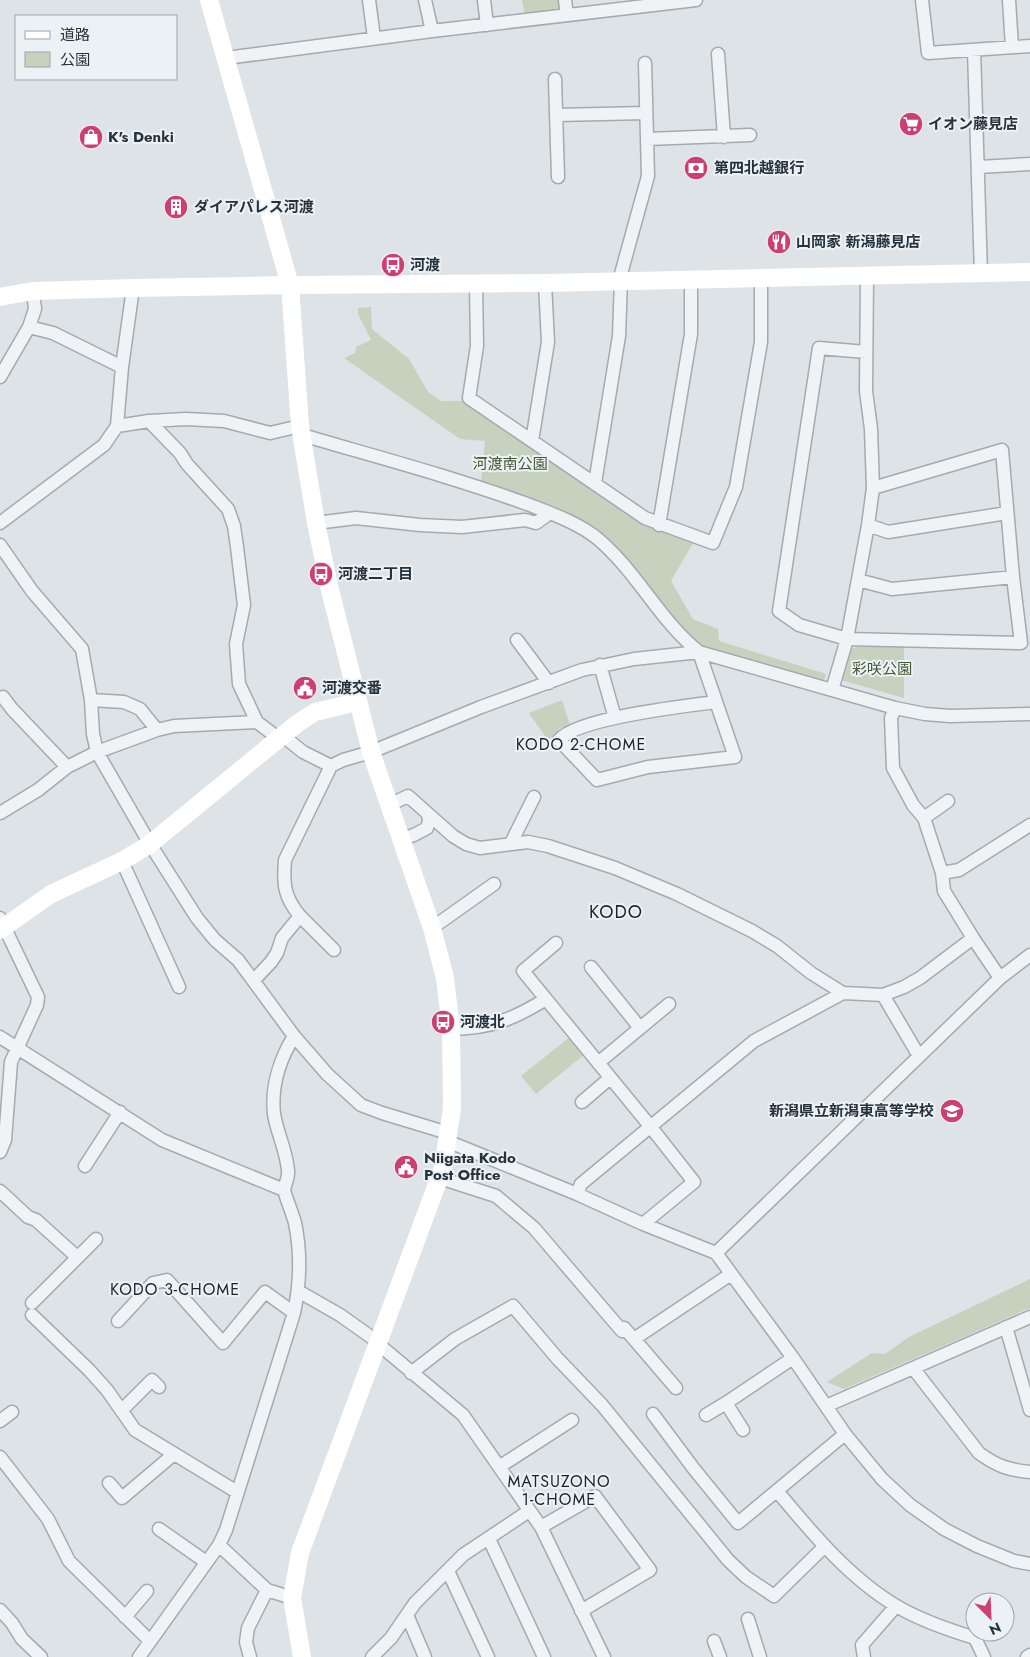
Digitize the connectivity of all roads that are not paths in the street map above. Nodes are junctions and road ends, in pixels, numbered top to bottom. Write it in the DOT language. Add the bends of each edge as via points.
graph roads {
  1 [pos="209,0"];
  2 [pos="369,0"];
  3 [pos="425,0"];
  4 [pos="484,0"];
  5 [pos="565,0"];
  6 [pos="696,0"];
  7 [pos="922,0"];
  8 [pos="1009,0"];
  9 [pos="662,2"];
  10 [pos="567,15"];
  11 [pos="487,25"];
  12 [pos="432,31"];
  13 [pos="374,38"];
  14 [pos="1030,46"];
  15 [pos="1012,47"];
  16 [pos="974,50"];
  17 [pos="718,54"];
  18 [pos="226,58"];
  19 [pos="645,62"];
  20 [pos="555,80"];
  21 [pos="646,113"];
  22 [pos="556,115"];
  23 [pos="750,135"];
  24 [pos="724,137"];
  25 [pos="646,139"];
  26 [pos="1030,164"];
  27 [pos="978,166"];
  28 [pos="558,177"];
  29 [pos="1030,272"];
  30 [pos="981,274"];
  31 [pos="867,276"];
  32 [pos="761,278"];
  33 [pos="691,279"];
  34 [pos="620,280"];
  35 [pos="545,283"];
  36 [pos="476,284"];
  37 [pos="290,285"];
  38 [pos="133,288"];
  39 [pos="33,291"];
  40 [pos="0,297"];
  41 [pos="30,327"];
  42 [pos="866,352"];
  43 [pos="122,367"];
  44 [pos="0,377"];
  45 [pos="149,421"];
  46 [pos="117,426"];
  47 [pos="301,430"];
  48 [pos="532,441"];
  49 [pos="595,484"];
  50 [pos="873,488"];
  51 [pos="550,513"];
  52 [pos="1007,513"];
  53 [pos="0,522"];
  54 [pos="316,523"];
  55 [pos="660,525"];
  56 [pos="868,525"];
  57 [pos="0,545"];
  58 [pos="1013,577"];
  59 [pos="858,580"];
  60 [pos="847,639"];
  61 [pos="516,640"];
  62 [pos="699,652"];
  63 [pos="600,665"];
  64 [pos="549,683"];
  65 [pos="832,690"];
  66 [pos="3,697"];
  67 [pos="91,700"];
  68 [pos="357,702"];
  69 [pos="716,702"];
  70 [pos="895,708"];
  71 [pos="1030,714"];
  72 [pos="615,718"];
  73 [pos="257,722"];
  74 [pos="157,730"];
  75 [pos="280,737"];
  76 [pos="98,752"];
  77 [pos="371,752"];
  78 [pos="332,766"];
  79 [pos="67,768"];
  80 [pos="534,797"];
  81 [pos="948,801"];
  82 [pos="389,805"];
  83 [pos="0,813"];
  84 [pos="428,814"];
  85 [pos="924,818"];
  86 [pos="1030,825"];
  87 [pos="401,839"];
  88 [pos="511,843"];
  89 [pos="150,844"];
  90 [pos="122,861"];
  91 [pos="942,872"];
  92 [pos="494,884"];
  93 [pos="300,916"];
  94 [pos="1,925"];
  95 [pos="432,928"];
  96 [pos="973,938"];
  97 [pos="556,943"];
  98 [pos="334,950"];
  99 [pos="1030,955"];
  100 [pos="591,967"];
  101 [pos="1000,978"];
  102 [pos="254,980"];
  103 [pos="180,986"];
  104 [pos="843,993"];
  105 [pos="883,995"];
  106 [pos="546,999"];
  107 [pos="669,1004"];
  108 [pos="640,1028"];
  109 [pos="451,1029"];
  110 [pos="294,1036"];
  111 [pos="0,1037"];
  112 [pos="17,1048"];
  113 [pos="918,1056"];
  114 [pos="598,1063"];
  115 [pos="610,1078"];
  116 [pos="582,1102"];
  117 [pos="120,1112"];
  118 [pos="650,1126"];
  119 [pos="448,1137"];
  120 [pos="2,1143"];
  121 [pos="86,1166"];
  122 [pos="440,1178"];
  123 [pos="0,1190"];
  124 [pos="284,1190"];
  125 [pos="577,1194"];
  126 [pos="643,1224"];
  127 [pos="96,1239"];
  128 [pos="716,1253"];
  129 [pos="77,1257"];
  130 [pos="732,1274"];
  131 [pos="298,1291"];
  132 [pos="294,1312"];
  133 [pos="1030,1317"];
  134 [pos="118,1322"];
  135 [pos="1006,1327"];
  136 [pos="634,1339"];
  137 [pos="378,1343"];
  138 [pos="793,1358"];
  139 [pos="912,1368"];
  140 [pos="411,1373"];
  141 [pos="159,1387"];
  142 [pos="676,1388"];
  143 [pos="726,1403"];
  144 [pos="826,1406"];
  145 [pos="122,1410"];
  146 [pos="1030,1410"];
  147 [pos="12,1412"];
  148 [pos="653,1414"];
  149 [pos="706,1415"];
  150 [pos="572,1420"];
  151 [pos="0,1421"];
  152 [pos="743,1430"];
  153 [pos="845,1434"];
  154 [pos="174,1454"];
  155 [pos="0,1457"];
  156 [pos="499,1467"];
  157 [pos="1030,1472"];
  158 [pos="109,1483"];
  159 [pos="777,1491"];
  160 [pos="236,1492"];
  161 [pos="529,1511"];
  162 [pos="541,1527"];
  163 [pos="159,1529"];
  164 [pos="488,1539"];
  165 [pos="219,1546"];
  166 [pos="824,1547"];
  167 [pos="206,1562"];
  168 [pos="1030,1564"];
  169 [pos="448,1571"];
  170 [pos="267,1590"];
  171 [pos="147,1591"];
  172 [pos="292,1598"];
  173 [pos="896,1606"];
  174 [pos="0,1610"];
  175 [pos="581,1611"];
  176 [pos="407,1615"];
  177 [pos="125,1617"];
  178 [pos="748,1619"];
  179 [pos="150,1641"];
  180 [pos="714,1641"];
  181 [pos="41,1657"];
  182 [pos="139,1657"];
  183 [pos="250,1657"];
  184 [pos="302,1657"];
  185 [pos="372,1657"];
  186 [pos="425,1657"];
  187 [pos="488,1657"];
  188 [pos="544,1657"];
  189 [pos="604,1657"];
  190 [pos="720,1657"];
  191 [pos="760,1657"];
  192 [pos="864,1657"];
  193 [pos="984,1657"];
  1 -- 18 [label="street"];
  2 -- 13 [label="street"];
  3 -- 12 [label="street"];
  4 -- 11 [label="street"];
  5 -- 10 [label="street"];
  6 -- 9 [label="street"];
  7 -- 16 [label="street" via="928,53"];
  8 -- 15 [label="street"];
  9 -- 10 [label="street"];
  10 -- 11 [label="street"];
  11 -- 12 [label="street"];
  12 -- 13 [label="street"];
  13 -- 18 [label="street"];
  14 -- 15 [label="street"];
  15 -- 16 [label="street"];
  16 -- 27 [label="street"];
  17 -- 24 [label="street"];
  18 -- 37 [label="street"];
  19 -- 21 [label="street"];
  20 -- 22 [label="street"];
  21 -- 22 [label="street"];
  21 -- 25 [label="street"];
  22 -- 28 [label="street"];
  23 -- 24 [label="street"];
  24 -- 25 [label="street"];
  25 -- 34 [label="street" via="648,176"];
  26 -- 27 [label="street"];
  27 -- 30 [label="street"];
  29 -- 30 [label="street"];
  30 -- 31 [label="street"];
  31 -- 32 [label="street"];
  31 -- 42 [label="street"];
  32 -- 33 [label="street"];
  32 -- 55 [label="street" via="761,342 736,487 713,543"];
  33 -- 34 [label="street"];
  33 -- 55 [label="street" via="691,334"];
  34 -- 35 [label="street"];
  34 -- 49 [label="street" via="619,336"];
  35 -- 36 [label="street"];
  35 -- 48 [label="street" via="548,342"];
  36 -- 37 [label="street"];
  36 -- 48 [label="street" via="477,346 469,398"];
  37 -- 38 [label="street"];
  37 -- 47 [label="street"];
  38 -- 39 [label="street"];
  38 -- 43 [label="street"];
  39 -- 40 [label="street"];
  39 -- 41 [label="street" via="35,309"];
  41 -- 43 [label="street" via="53,333"];
  41 -- 44 [label="street"];
  42 -- 50 [label="street"];
  42 -- 60 [label="street" via="819,348 779,611 799,625"];
  43 -- 46 [label="street"];
  45 -- 46 [label="street"];
  45 -- 47 [label="street" via="224,421 270,433"];
  45 -- 73 [label="street" via="228,509 234,526 244,605 236,644 239,684"];
  46 -- 53 [label="street" via="104,445"];
  47 -- 51 [label="street" via="493,491"];
  47 -- 54 [label="street"];
  48 -- 49 [label="street"];
  49 -- 55 [label="street"];
  50 -- 52 [label="street" via="1002,450"];
  50 -- 56 [label="street"];
  51 -- 54 [label="street" via="536,523 524,520 462,527 356,518"];
  51 -- 62 [label="street" via="598,539"];
  52 -- 56 [label="street" via="888,532"];
  52 -- 58 [label="street"];
  54 -- 68 [label="street"];
  56 -- 59 [label="street"];
  57 -- 67 [label="street" via="32,591 82,649"];
  58 -- 59 [label="street" via="892,589"];
  58 -- 60 [label="street" via="1021,643"];
  59 -- 60 [label="street"];
  60 -- 65 [label="street"];
  61 -- 64 [label="street"];
  62 -- 63 [label="street"];
  62 -- 65 [label="street"];
  62 -- 69 [label="street"];
  63 -- 64 [label="street"];
  63 -- 72 [label="street"];
  64 -- 77 [label="street"];
  65 -- 70 [label="street"];
  66 -- 79 [label="street"];
  67 -- 74 [label="street" via="124,702 140,709"];
  67 -- 76 [label="street" via="93,734"];
  68 -- 75 [label="street" via="316,712"];
  68 -- 77 [label="street"];
  69 -- 72 [label="street"];
  69 -- 72 [label="street" via="735,756 648,767 597,780 559,740 571,730"];
  70 -- 71 [label="street" via="950,716"];
  70 -- 85 [label="street" via="891,718 893,768"];
  73 -- 74 [label="street" via="174,726"];
  73 -- 75 [label="street"];
  74 -- 76 [label="street"];
  75 -- 78 [label="street"];
  75 -- 89 [label="street"];
  76 -- 79 [label="street"];
  76 -- 89 [label="street"];
  77 -- 78 [label="street"];
  77 -- 82 [label="street"];
  78 -- 93 [label="street" via="285,860 286,892 290,904"];
  79 -- 83 [label="street"];
  80 -- 88 [label="street"];
  81 -- 85 [label="street"];
  82 -- 84 [label="street" via="408,796"];
  82 -- 87 [label="street"];
  84 -- 87 [label="street" via="427,828"];
  84 -- 88 [label="street" via="466,844 480,848"];
  85 -- 91 [label="street"];
  86 -- 91 [label="street" via="960,870"];
  87 -- 95 [label="street"];
  88 -- 104 [label="street" via="548,846 615,868 677,894 752,930"];
  89 -- 90 [label="street"];
  89 -- 102 [label="street" via="197,918"];
  90 -- 94 [label="street" via="51,894"];
  90 -- 103 [label="street"];
  91 -- 96 [label="street" via="944,891"];
  92 -- 95 [label="street"];
  93 -- 98 [label="street"];
  93 -- 102 [label="street" via="282,938 271,962"];
  94 -- 112 [label="street" via="38,997"];
  95 -- 109 [label="street" via="445,978"];
  96 -- 101 [label="street"];
  96 -- 105 [label="street" via="920,978"];
  97 -- 106 [label="street" via="523,971"];
  99 -- 101 [label="street"];
  100 -- 108 [label="street"];
  101 -- 113 [label="street"];
  102 -- 110 [label="street"];
  104 -- 105 [label="street"];
  104 -- 118 [label="street" via="754,1041"];
  105 -- 113 [label="street"];
  106 -- 109 [label="street" via="505,1021 477,1028"];
  106 -- 114 [label="street"];
  107 -- 108 [label="street"];
  108 -- 114 [label="street"];
  109 -- 119 [label="street" via="452,1108"];
  110 -- 119 [label="street" via="327,1074 361,1105"];
  110 -- 124 [label="street" via="276,1076 274,1114 288,1172"];
  111 -- 112 [label="street"];
  112 -- 117 [label="street"];
  112 -- 120 [label="street" via="11,1062"];
  113 -- 128 [label="street"];
  114 -- 115 [label="street"];
  115 -- 116 [label="street"];
  115 -- 118 [label="street"];
  117 -- 121 [label="street"];
  117 -- 124 [label="street" via="162,1140"];
  118 -- 125 [label="street" via="581,1184"];
  118 -- 126 [label="street" via="694,1182"];
  119 -- 122 [label="street"];
  119 -- 125 [label="street"];
  122 -- 136 [label="street" via="496,1196 534,1228 622,1331 624,1328"];
  122 -- 137 [label="street"];
  123 -- 129 [label="street"];
  124 -- 131 [label="street" via="298,1245"];
  125 -- 126 [label="street"];
  126 -- 128 [label="street"];
  127 -- 129 [label="street"];
  128 -- 130 [label="street"];
  129 -- 145 [label="street" via="32,1309"];
  130 -- 136 [label="street"];
  130 -- 138 [label="street"];
  131 -- 132 [label="street"];
  131 -- 137 [label="street" via="340,1315"];
  132 -- 134 [label="street" via="265,1292 223,1343 167,1280 153,1284"];
  132 -- 160 [label="street"];
  133 -- 135 [label="street"];
  135 -- 139 [label="street"];
  135 -- 146 [label="street"];
  136 -- 142 [label="street"];
  137 -- 140 [label="street"];
  137 -- 172 [label="street" via="300,1554"];
  138 -- 143 [label="street"];
  138 -- 144 [label="street"];
  139 -- 144 [label="street"];
  139 -- 157 [label="street" via="979,1453 993,1464"];
  140 -- 156 [label="street" via="463,1415"];
  140 -- 166 [label="street" via="455,1339 514,1306 602,1405 728,1560 746,1577 774,1596"];
  141 -- 145 [label="street" via="152,1380"];
  143 -- 149 [label="street"];
  143 -- 152 [label="street"];
  144 -- 153 [label="street"];
  145 -- 154 [label="street" via="135,1430"];
  147 -- 151 [label="street"];
  148 -- 159 [label="street" via="738,1523"];
  150 -- 156 [label="street"];
  153 -- 159 [label="street"];
  153 -- 168 [label="street" via="882,1479 910,1505 944,1529 977,1546"];
  154 -- 158 [label="street" via="122,1498"];
  154 -- 160 [label="street"];
  155 -- 177 [label="street" via="48,1519 69,1561"];
  156 -- 161 [label="street"];
  159 -- 166 [label="street"];
  160 -- 165 [label="street"];
  161 -- 162 [label="street"];
  161 -- 164 [label="street"];
  162 -- 175 [label="street"];
  162 -- 175 [label="street" via="596,1496 650,1570"];
  163 -- 167 [label="street"];
  164 -- 169 [label="street" via="463,1555"];
  164 -- 188 [label="street"];
  165 -- 167 [label="street"];
  165 -- 170 [label="street"];
  166 -- 173 [label="street"];
  167 -- 179 [label="street"];
  169 -- 176 [label="street"];
  169 -- 187 [label="street"];
  170 -- 172 [label="street"];
  170 -- 183 [label="street" via="248,1628 246,1642"];
  171 -- 177 [label="street"];
  172 -- 184 [label="street"];
  173 -- 192 [label="street" via="862,1645"];
  173 -- 193 [label="street" via="975,1638"];
  174 -- 181 [label="street"];
  175 -- 189 [label="street"];
  176 -- 185 [label="street"];
  176 -- 186 [label="street"];
  177 -- 179 [label="street"];
  178 -- 191 [label="street"];
  179 -- 182 [label="street"];
  180 -- 190 [label="street"];
}
